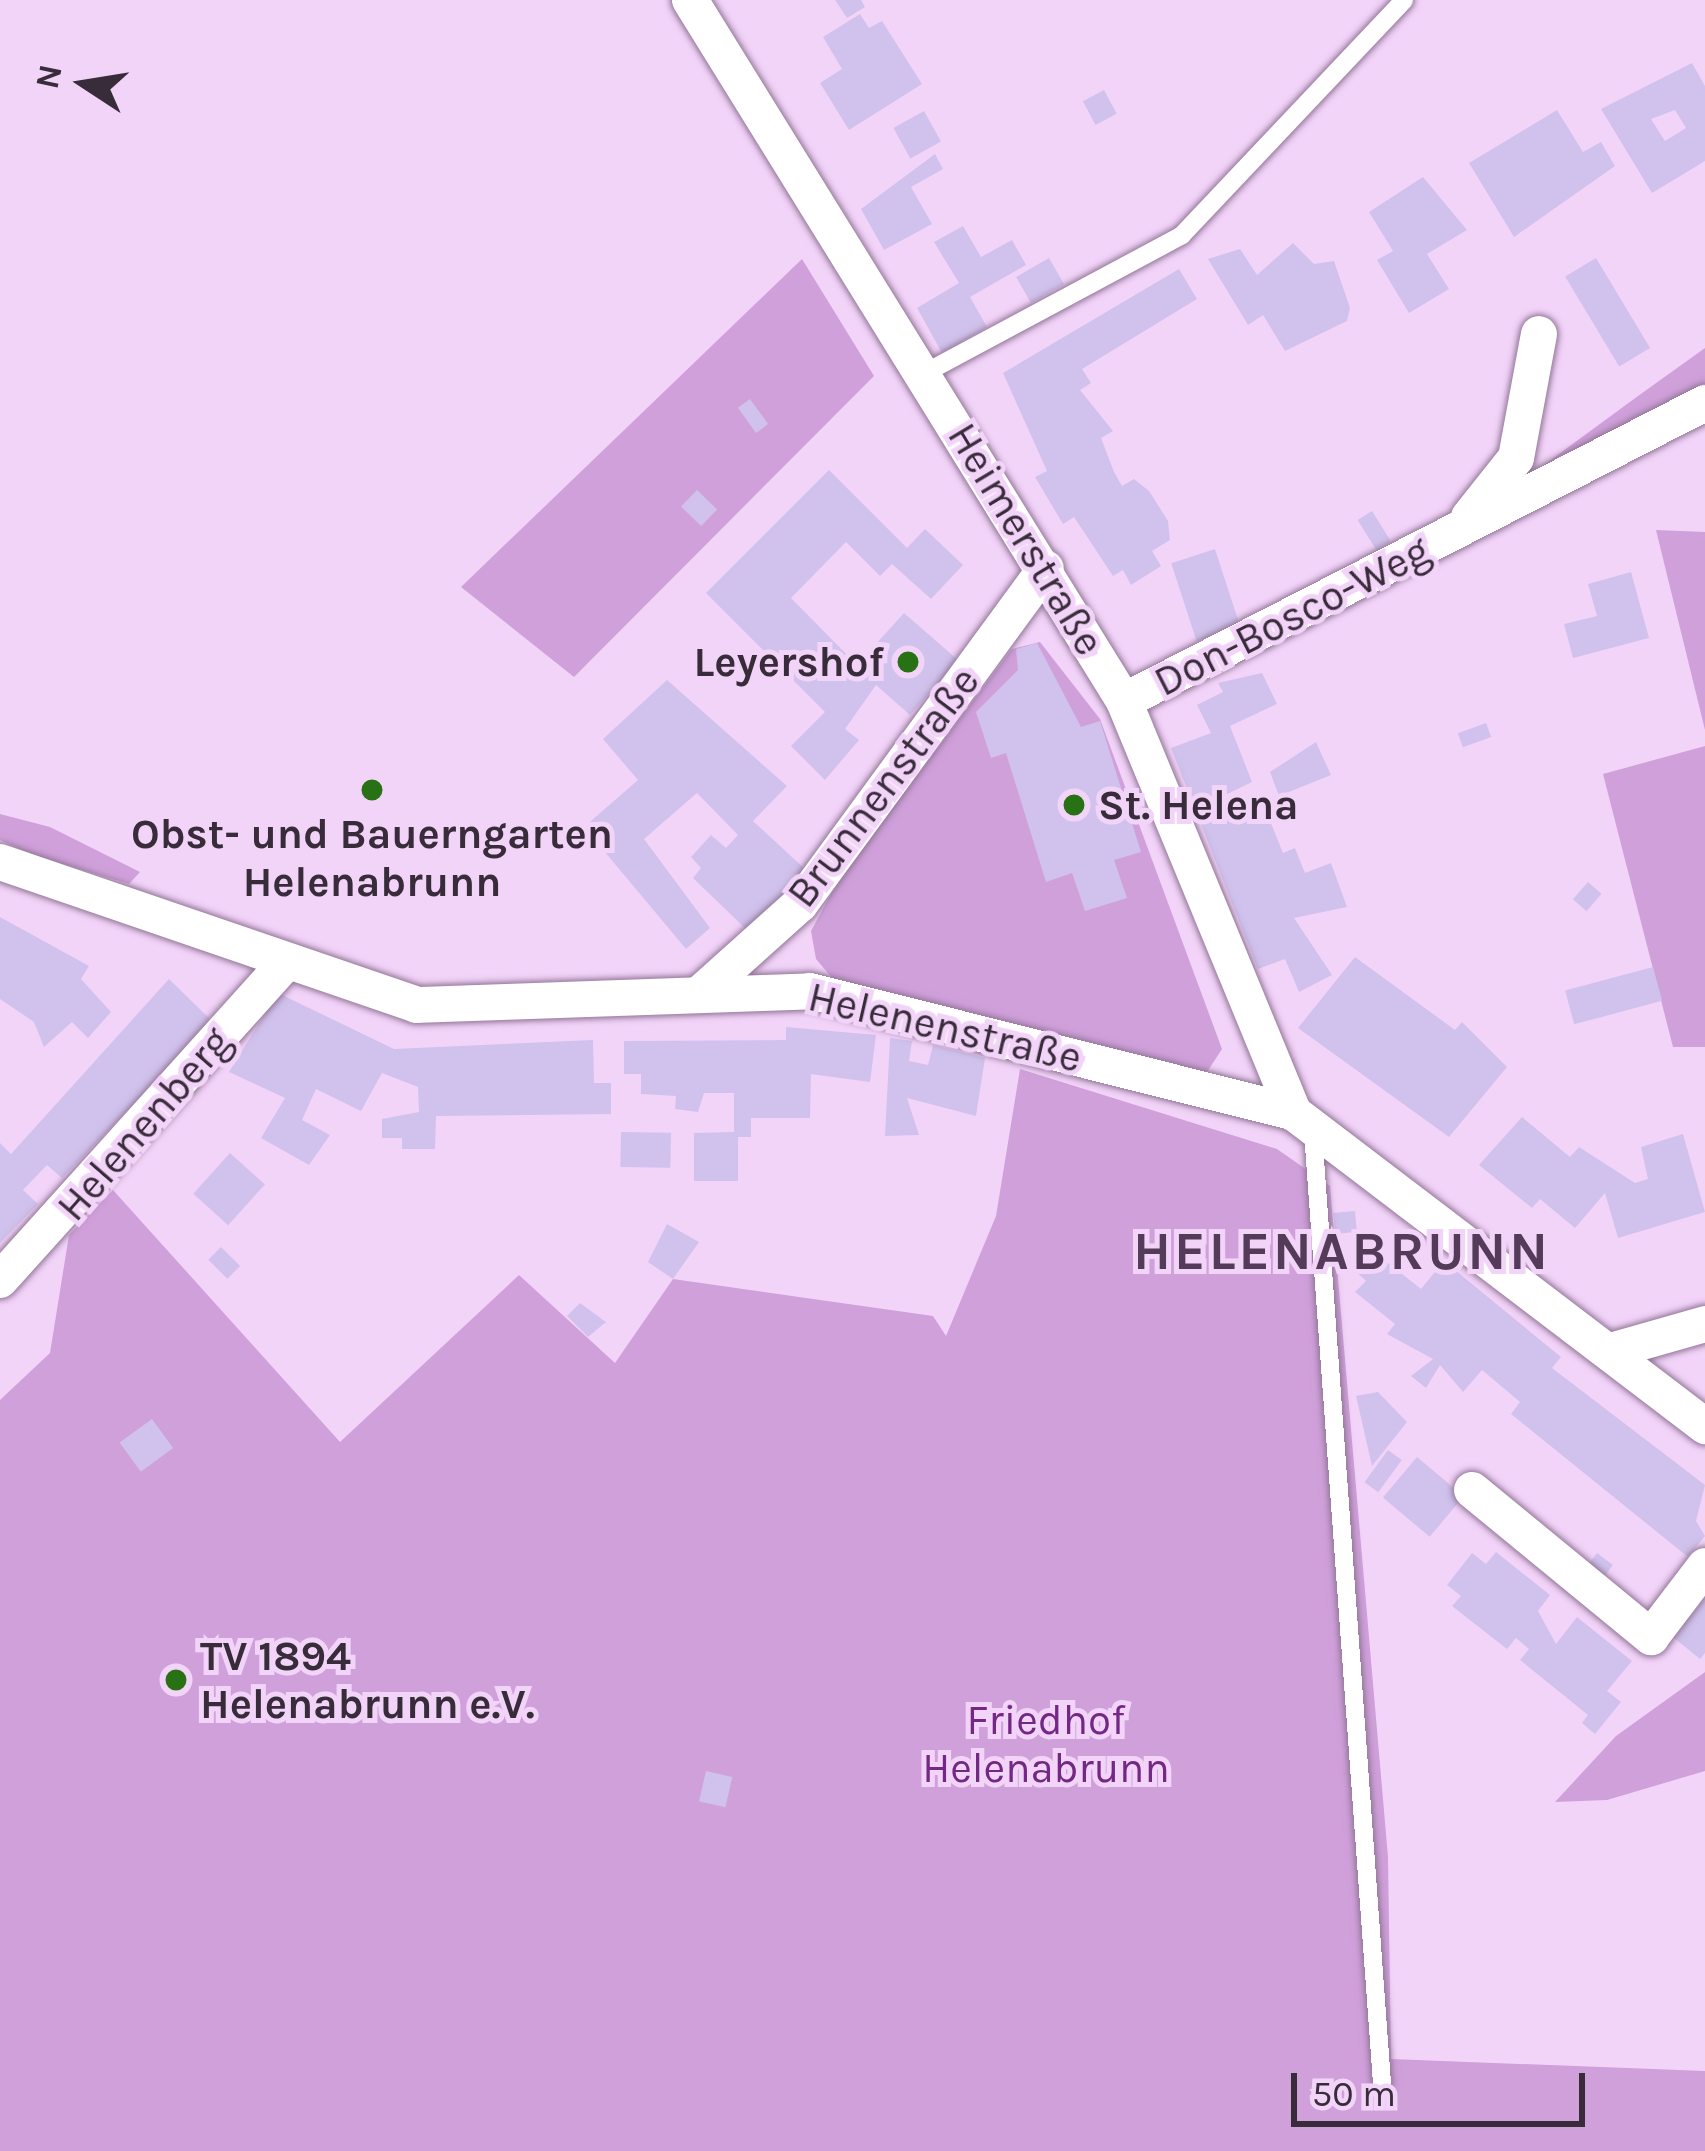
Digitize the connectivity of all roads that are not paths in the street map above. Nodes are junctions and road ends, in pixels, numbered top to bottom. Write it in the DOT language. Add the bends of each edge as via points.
graph roads {
  1 [pos="689,0"];
  2 [pos="1404,0"];
  3 [pos="1539,334"];
  4 [pos="925,374"];
  5 [pos="1705,403"];
  6 [pos="1459,529"];
  7 [pos="1046,568"];
  8 [pos="1124,701"];
  9 [pos="0,862"];
  10 [pos="284,965"];
  11 [pos="703,991"];
  12 [pos="1304,1123"];
  13 [pos="0,1280"];
  14 [pos="1705,1324"];
  15 [pos="1614,1350"];
  16 [pos="1705,1426"];
  17 [pos="1472,1490"];
  18 [pos="1705,1566"];
  19 [pos="1382,2084"];
  1 -- 4 [label="street, Heimerstraße"];
  2 -- 4 [label="lane" via="1182,235"];
  3 -- 6 [label="street, Don-Bosco-Weg" via="1516,458"];
  4 -- 7 [label="street, Heimerstraße"];
  5 -- 6 [label="street, Don-Bosco-Weg"];
  6 -- 8 [label="street, Don-Bosco-Weg"];
  7 -- 8 [label="street, Heimerstraße"];
  7 -- 11 [label="street, Brunnenstraße" via="800,904"];
  8 -- 12 [label="street, Heimerstraße"];
  9 -- 10 [label="street, Helenenstraße"];
  10 -- 11 [label="street, Helenenstraße" via="417,1005"];
  10 -- 13 [label="street, Helenenberg"];
  11 -- 12 [label="street, Helenenstraße" via="810,991"];
  12 -- 15 [label="street, Helenenstraße"];
  12 -- 19 [label="lane"];
  14 -- 15 [label="street"];
  15 -- 16 [label="street, Helenenstraße"];
  17 -- 18 [label="street" via="1652,1636"];
}
